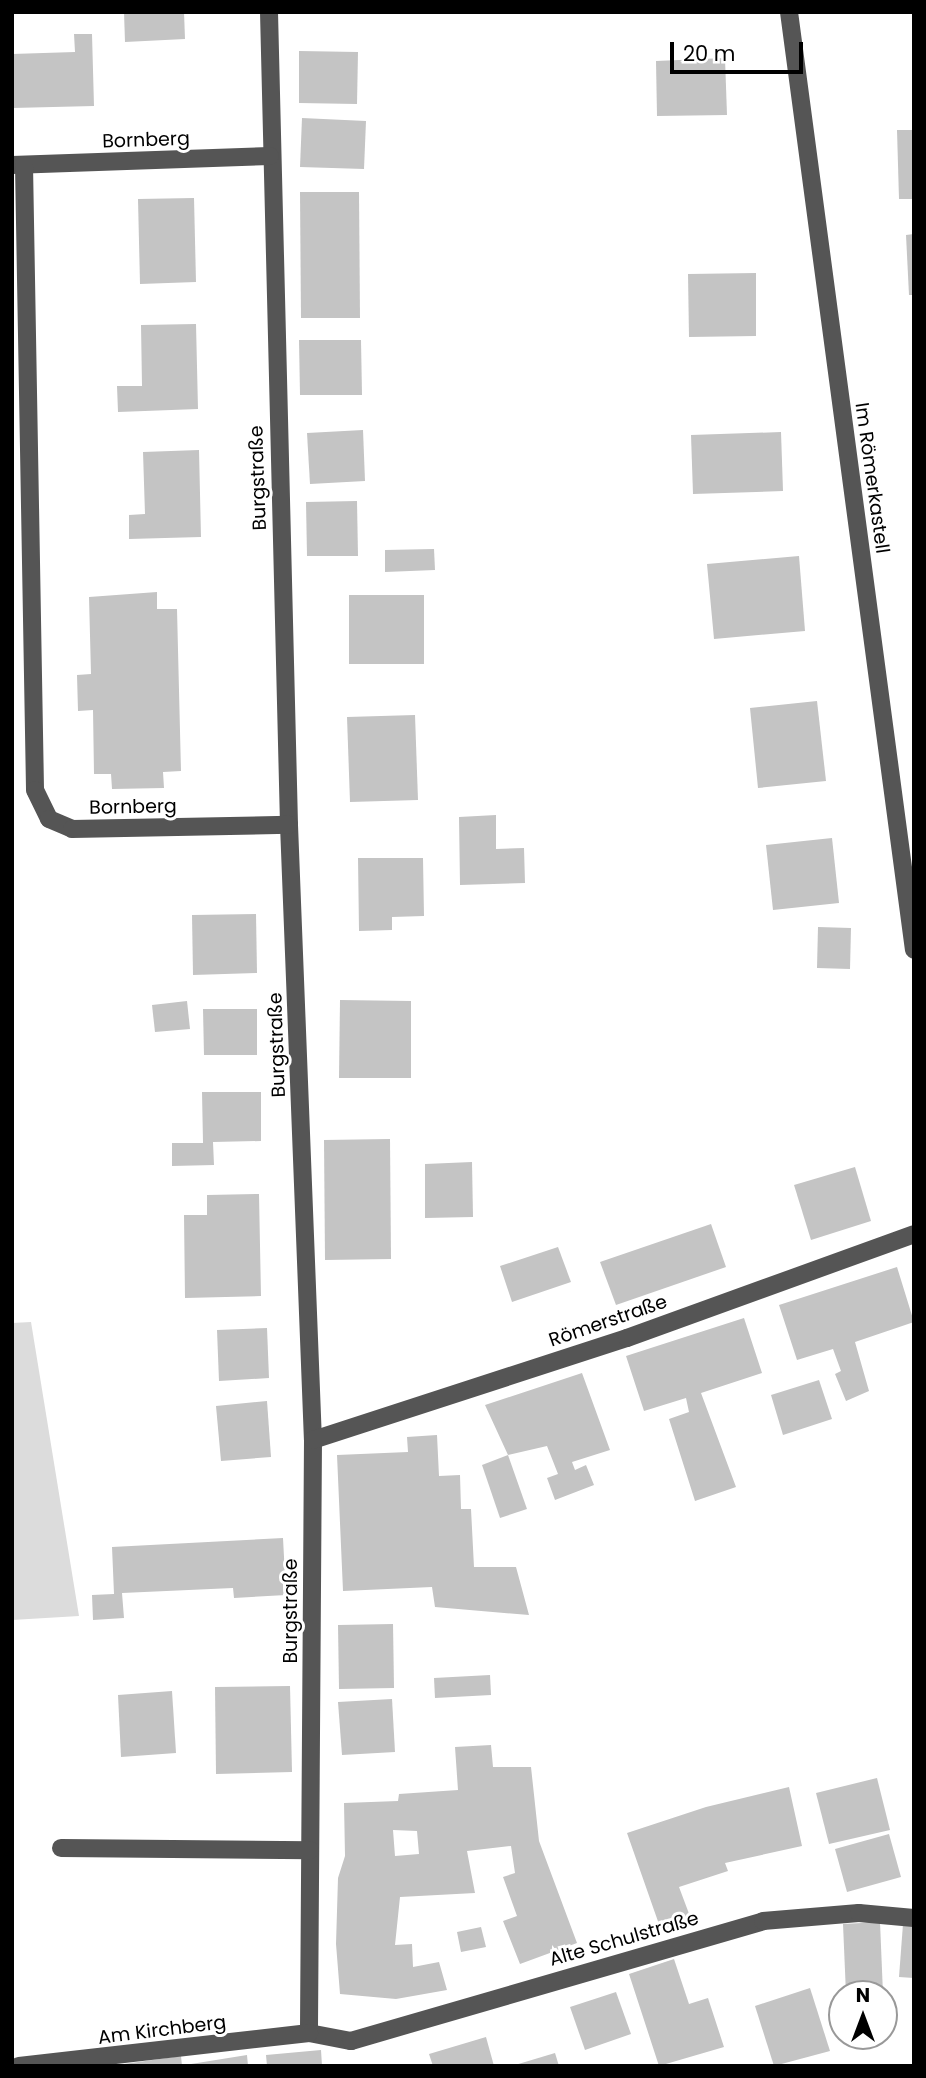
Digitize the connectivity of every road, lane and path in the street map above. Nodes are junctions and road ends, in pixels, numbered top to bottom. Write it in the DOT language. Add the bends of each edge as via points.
graph roads {
  1 [pos="269,12"];
  2 [pos="789,12"];
  3 [pos="270,156"];
  4 [pos="18,165"];
  5 [pos="289,825"];
  6 [pos="914,950"];
  7 [pos="914,1234"];
  8 [pos="313,1440"];
  9 [pos="61,1848"];
  10 [pos="310,1850"];
  11 [pos="914,1918"];
  12 [pos="309,2033"];
  13 [pos="19,2066"];
  1 -- 3 [label="street, Burgstraße"];
  2 -- 6 [label="street, Im Römerkastell"];
  3 -- 4 [label="street, Bornberg"];
  3 -- 5 [label="street, Burgstraße"];
  4 -- 5 [label="street, Bornberg" via="35,790 49,819 72,829"];
  5 -- 8 [label="street, Burgstraße"];
  7 -- 8 [label="street, Römerstraße" via="627,1338"];
  8 -- 10 [label="street, Burgstraße"];
  9 -- 10 [label="street"];
  10 -- 12 [label="street, Burgstraße"];
  11 -- 12 [label="street, Alte Schulstraße" via="859,1913 763,1921 351,2041"];
  12 -- 13 [label="street, Am Kirchberg"];
}
